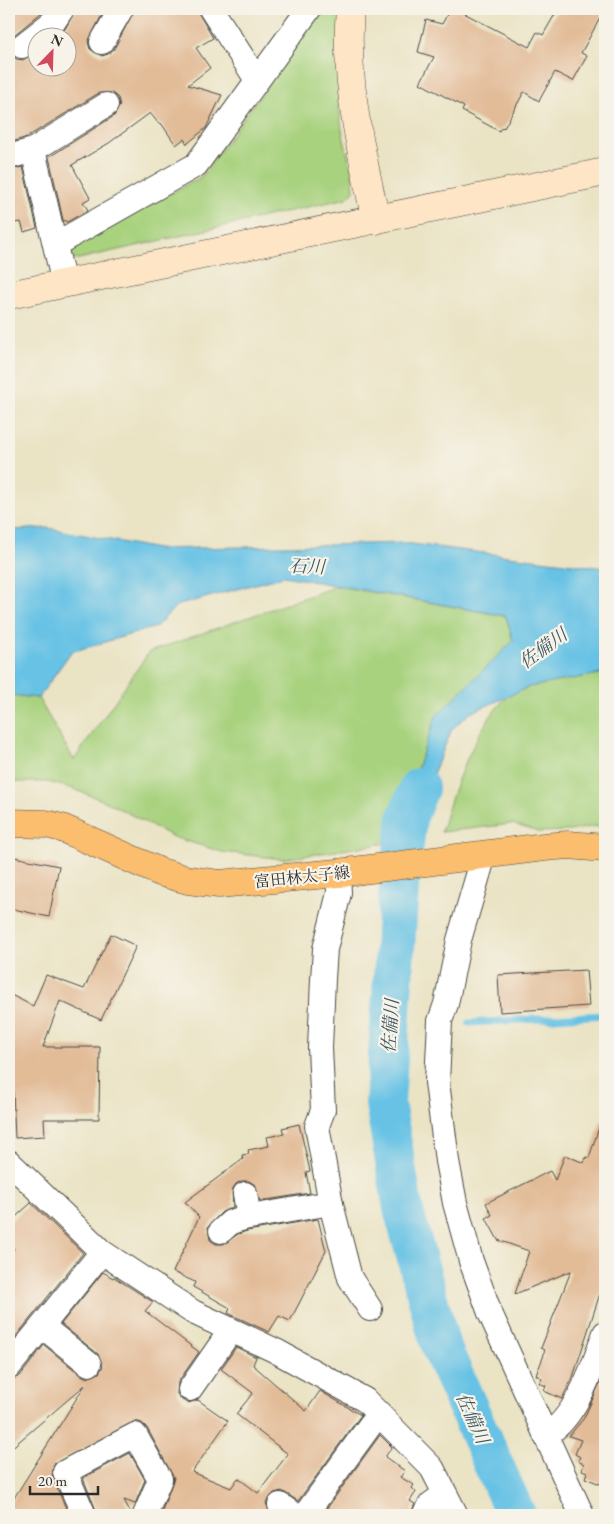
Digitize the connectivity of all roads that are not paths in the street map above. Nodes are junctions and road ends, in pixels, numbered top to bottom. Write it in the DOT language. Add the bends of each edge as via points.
graph roads {
  1 [pos="62,9"];
  2 [pos="121,9"];
  3 [pos="211,9"];
  4 [pos="309,9"];
  5 [pos="350,9"];
  6 [pos="102,42"];
  7 [pos="22,46"];
  8 [pos="257,80"];
  9 [pos="106,105"];
  10 [pos="33,150"];
  11 [pos="9,157"];
  12 [pos="605,172"];
  13 [pos="376,220"];
  14 [pos="56,244"];
  15 [pos="64,284"];
  16 [pos="9,295"];
  17 [pos="9,823"];
  18 [pos="605,837"];
  19 [pos="568,845"];
  20 [pos="605,848"];
  21 [pos="481,855"];
  22 [pos="347,872"];
  23 [pos="9,1162"];
  24 [pos="331,1203"];
  25 [pos="221,1231"];
  26 [pos="102,1252"];
  27 [pos="370,1309"];
  28 [pos="42,1326"];
  29 [pos="231,1330"];
  30 [pos="605,1333"];
  31 [pos="89,1364"];
  32 [pos="9,1367"];
  33 [pos="190,1389"];
  34 [pos="379,1413"];
  35 [pos="545,1435"];
  36 [pos="445,1494"];
  37 [pos="84,1515"];
  38 [pos="145,1515"];
  39 [pos="306,1515"];
  40 [pos="424,1515"];
  41 [pos="456,1515"];
  42 [pos="582,1515"];
  1 -- 7 [label="street" via="54,21"];
  2 -- 6 [label="street"];
  3 -- 8 [label="street"];
  4 -- 8 [label="street"];
  5 -- 13 [label="street" via="348,46 353,108"];
  8 -- 14 [label="street" via="196,165"];
  9 -- 10 [label="street"];
  10 -- 11 [label="street"];
  10 -- 14 [label="street"];
  12 -- 13 [label="street"];
  13 -- 15 [label="street"];
  14 -- 15 [label="street"];
  15 -- 16 [label="street"];
  17 -- 22 [label="main road, 富田林太子線" via="62,828 142,866 188,880 219,884"];
  18 -- 19 [label="street"];
  19 -- 20 [label="main road, 富田林太子線"];
  19 -- 21 [label="main road, 富田林太子線"];
  21 -- 22 [label="main road, 富田林太子線"];
  21 -- 35 [label="street" via="440,1021 437,1082 449,1169 471,1261 512,1364"];
  22 -- 24 [label="street" via="325,949 323,979 320,1048 323,1110 317,1126"];
  23 -- 26 [label="street"];
  24 -- 25 [label="street" via="247,1205"];
  24 -- 27 [label="street" via="350,1278"];
  26 -- 28 [label="street"];
  26 -- 29 [label="street" via="193,1312"];
  28 -- 31 [label="street"];
  28 -- 32 [label="street"];
  29 -- 33 [label="street"];
  29 -- 34 [label="street" via="316,1372 365,1400"];
  30 -- 35 [label="street" via="588,1378 566,1417 557,1429"];
  34 -- 36 [label="street" via="432,1468"];
  34 -- 39 [label="street"];
  35 -- 42 [label="street"];
  36 -- 40 [label="street"];
  36 -- 41 [label="street"];
  37 -- 38 [label="street" via="65,1472 135,1435 160,1478"];
}
